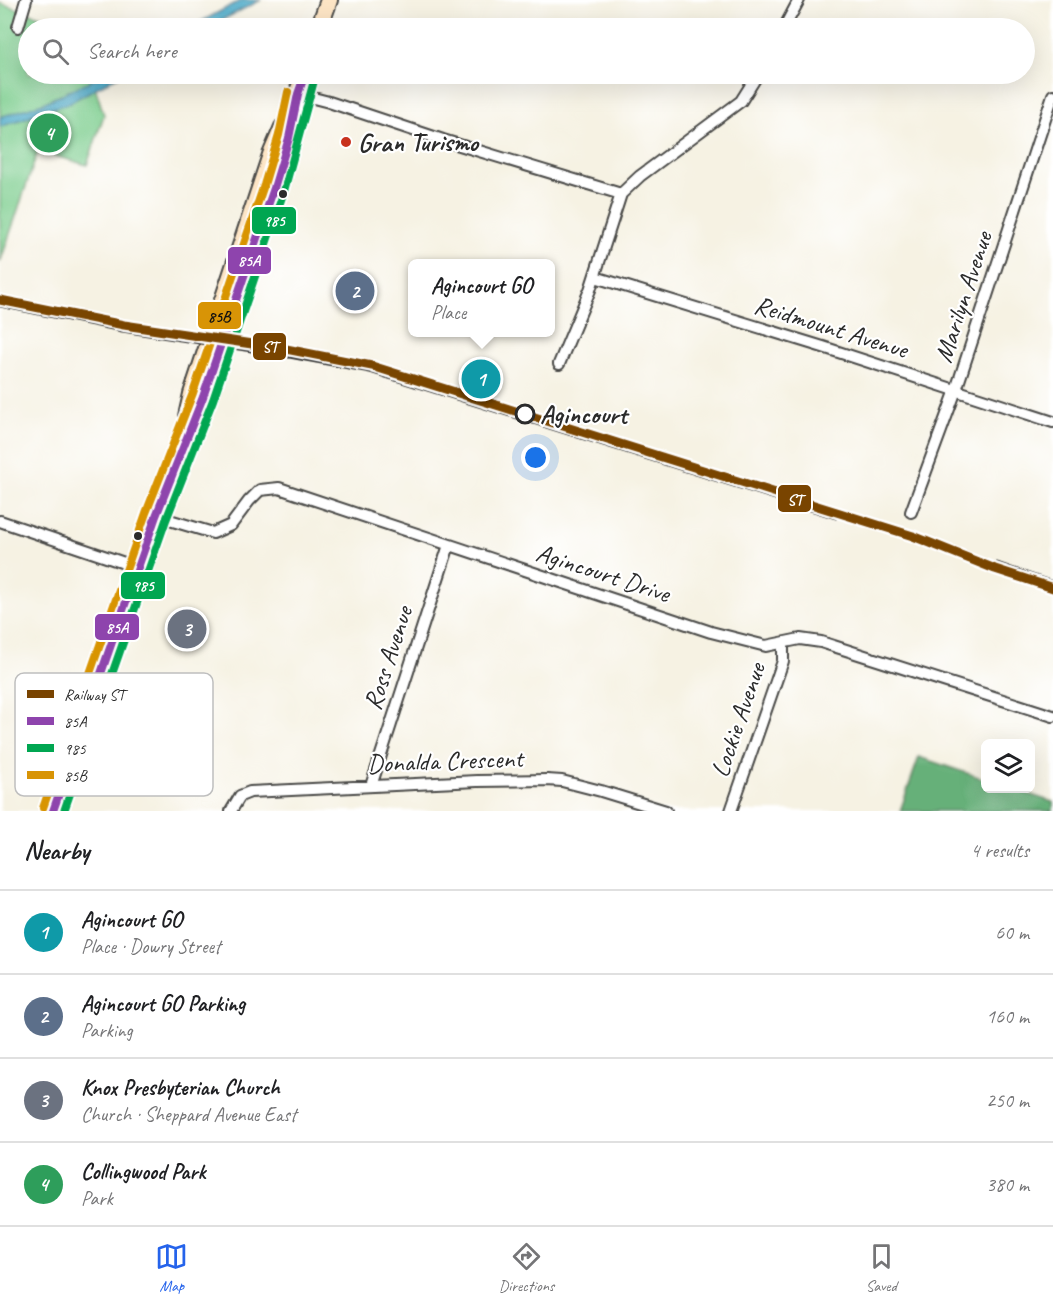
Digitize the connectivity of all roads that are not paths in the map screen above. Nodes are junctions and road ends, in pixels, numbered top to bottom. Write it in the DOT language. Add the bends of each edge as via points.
graph roads {
  1 [pos="26,0"];
  2 [pos="799,0"];
  3 [pos="328,3"];
  4 [pos="21,18"];
  5 [pos="323,18"];
  6 [pos="789,18"];
  7 [pos="301,84"];
  8 [pos="752,84"];
  9 [pos="298,94"];
  10 [pos="1053,95"];
  11 [pos="621,194"];
  12 [pos="595,277"];
  13 [pos="559,364"];
  14 [pos="956,390"];
  15 [pos="1053,422"];
  16 [pos="911,512"];
  17 [pos="156,516"];
  18 [pos="0,521"];
  19 [pos="449,545"];
  20 [pos="139,568"];
  21 [pos="783,644"];
  22 [pos="102,673"];
  23 [pos="1053,716"];
  24 [pos="371,786"];
  25 [pos="58,796"];
  26 [pos="53,811"];
  27 [pos="231,811"];
  28 [pos="666,811"];
  29 [pos="730,811"];
  1 -- 4 [label="street"];
  2 -- 6 [label="street"];
  3 -- 5 [label="main road"];
  7 -- 9 [label="main road"];
  8 -- 11 [label="street" via="741,101"];
  9 -- 11 [label="street"];
  9 -- 17 [label="main road" via="274,188 203,397"];
  10 -- 14 [label="street, Marilyn Avenue"];
  11 -- 12 [label="street"];
  12 -- 13 [label="street"];
  12 -- 14 [label="street, Reidmount Avenue"];
  14 -- 15 [label="street, Reidmount Avenue"];
  14 -- 16 [label="street, Marilyn Avenue"];
  17 -- 19 [label="street, Agincourt Drive" via="213,533 231,525 260,490 279,488"];
  17 -- 20 [label="main road"];
  18 -- 20 [label="street"];
  19 -- 21 [label="street, Agincourt Drive" via="711,632 766,646"];
  19 -- 24 [label="street, Ross Avenue"];
  20 -- 22 [label="main road"];
  21 -- 23 [label="street, Agincourt Drive" via="800,639 821,642"];
  21 -- 29 [label="street, Lockie Avenue" via="783,661"];
  24 -- 27 [label="street, Donalda Crescent" via="244,793"];
  24 -- 28 [label="street, Donalda Crescent" via="562,782"];
  25 -- 26 [label="main road"];
}
